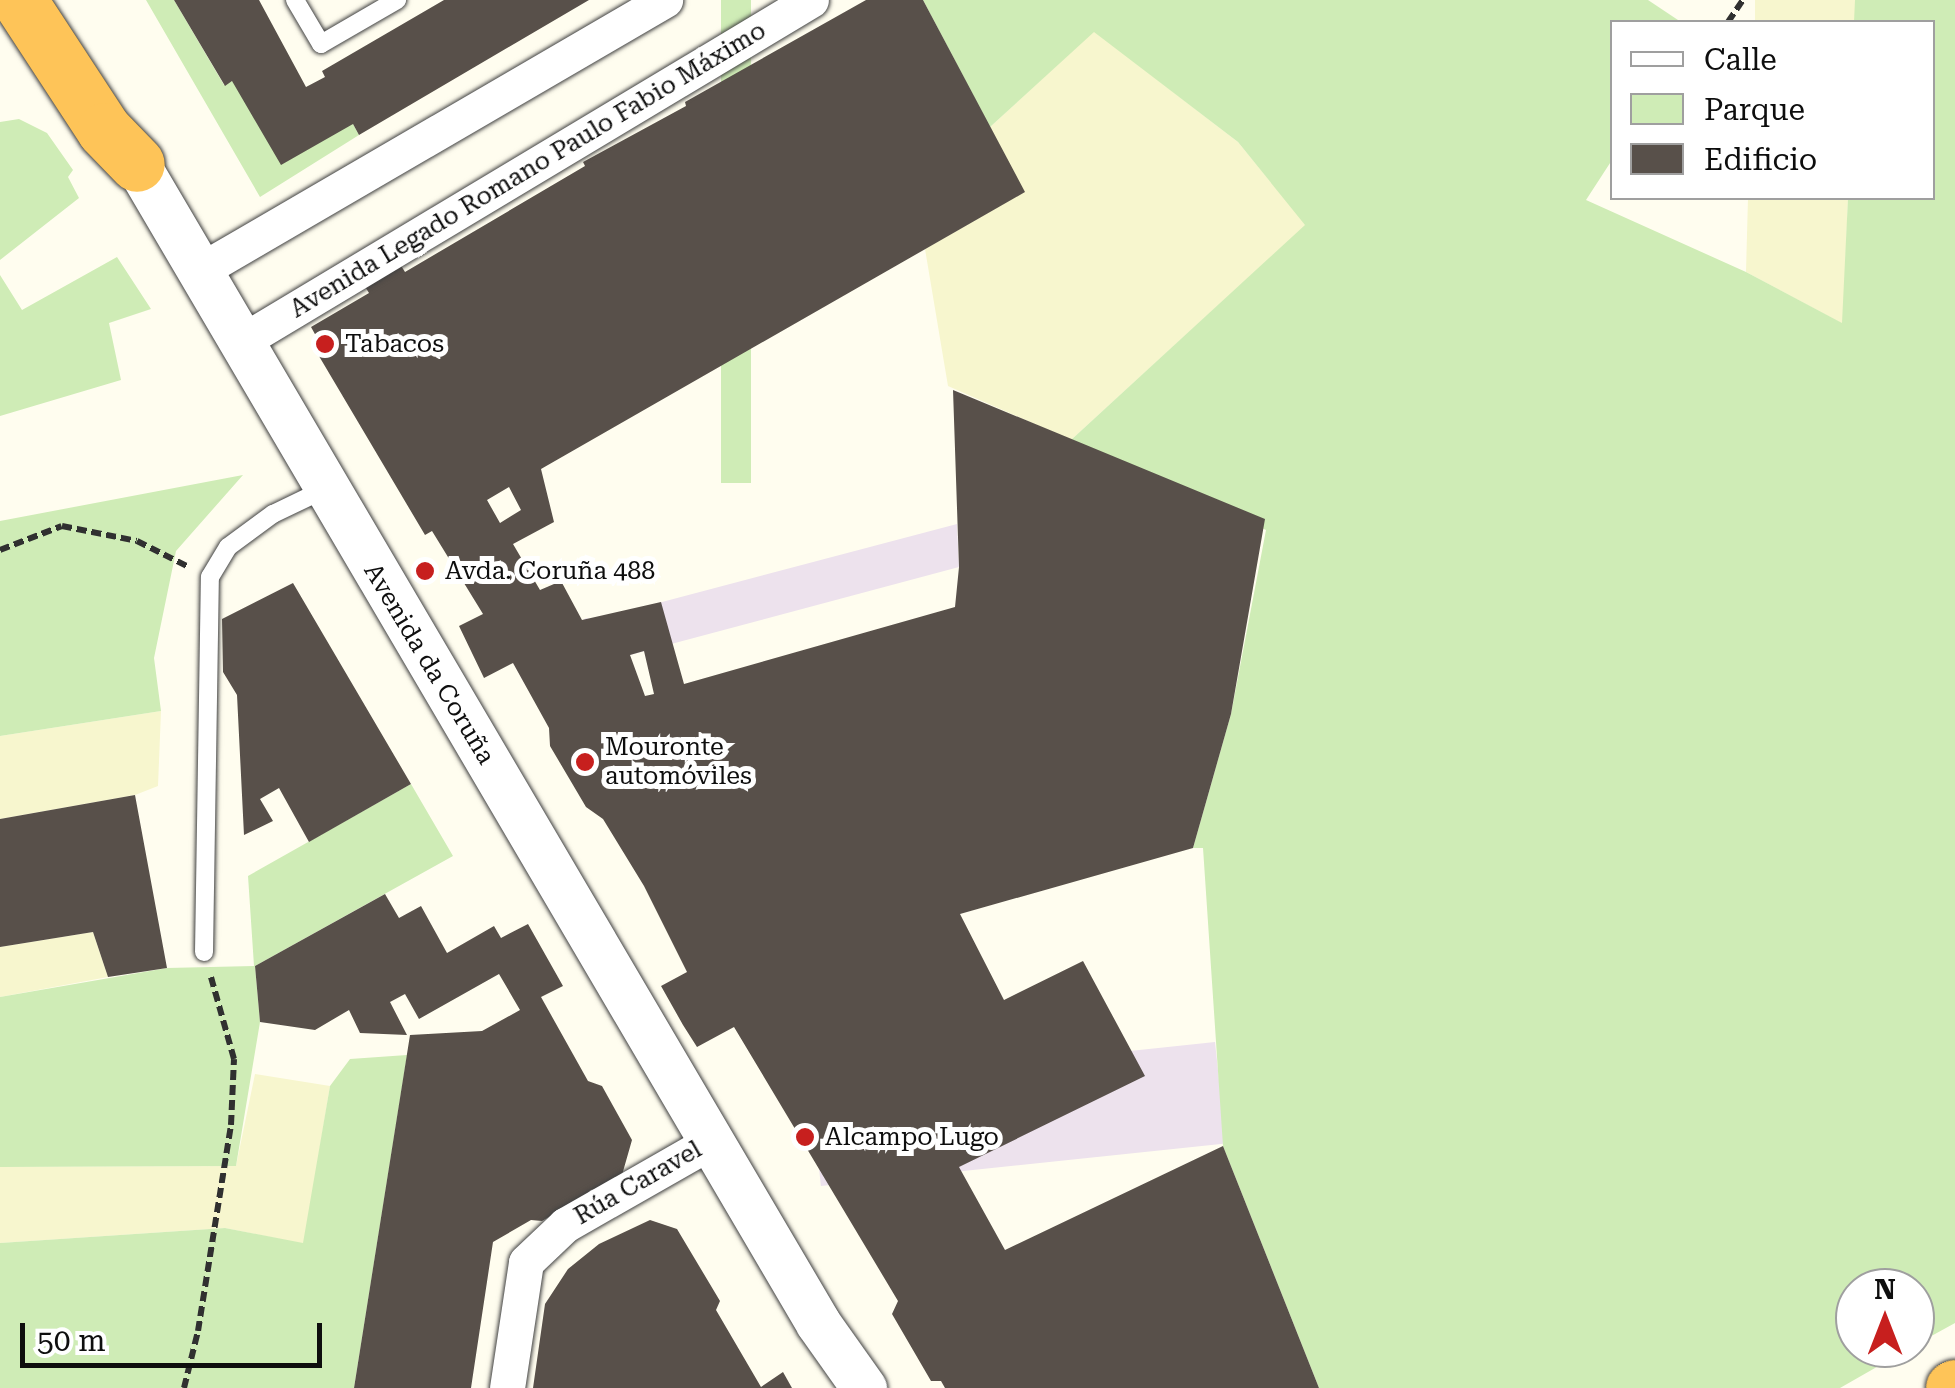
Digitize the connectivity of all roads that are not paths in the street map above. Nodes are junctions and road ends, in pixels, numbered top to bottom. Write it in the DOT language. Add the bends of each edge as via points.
graph roads {
  1 [pos="18,0"];
  2 [pos="48,0"];
  3 [pos="296,0"];
  4 [pos="397,0"];
  5 [pos="666,0"];
  6 [pos="811,0"];
  7 [pos="137,164"];
  8 [pos="201,270"];
  9 [pos="244,340"];
  10 [pos="326,489"];
  11 [pos="204,952"];
  12 [pos="712,1141"];
  13 [pos="818,1323"];
  14 [pos="507,1388"];
  15 [pos="847,1388"];
  16 [pos="864,1388"];
  1 -- 7 [label="highway" via="104,130"];
  2 -- 7 [label="street, Avenida da Coruña"];
  3 -- 4 [label="lane" via="320,44"];
  5 -- 8 [label="street"];
  6 -- 9 [label="street, Avenida Legado Romano Paulo Fabio Máximo"];
  7 -- 8 [label="street, Avenida da Coruña"];
  8 -- 9 [label="street, Avenida da Coruña"];
  9 -- 10 [label="street, Avenida da Coruña"];
  10 -- 11 [label="lane" via="273,514 228,547 210,577"];
  10 -- 12 [label="street, Avenida da Coruña"];
  12 -- 13 [label="street, Avenida da Coruña"];
  12 -- 14 [label="street, Rúa Caravel" via="565,1225 526,1262"];
  13 -- 15 [label="street, Avenida da Coruña"];
  13 -- 16 [label="street, Avenida da Coruña"];
}
